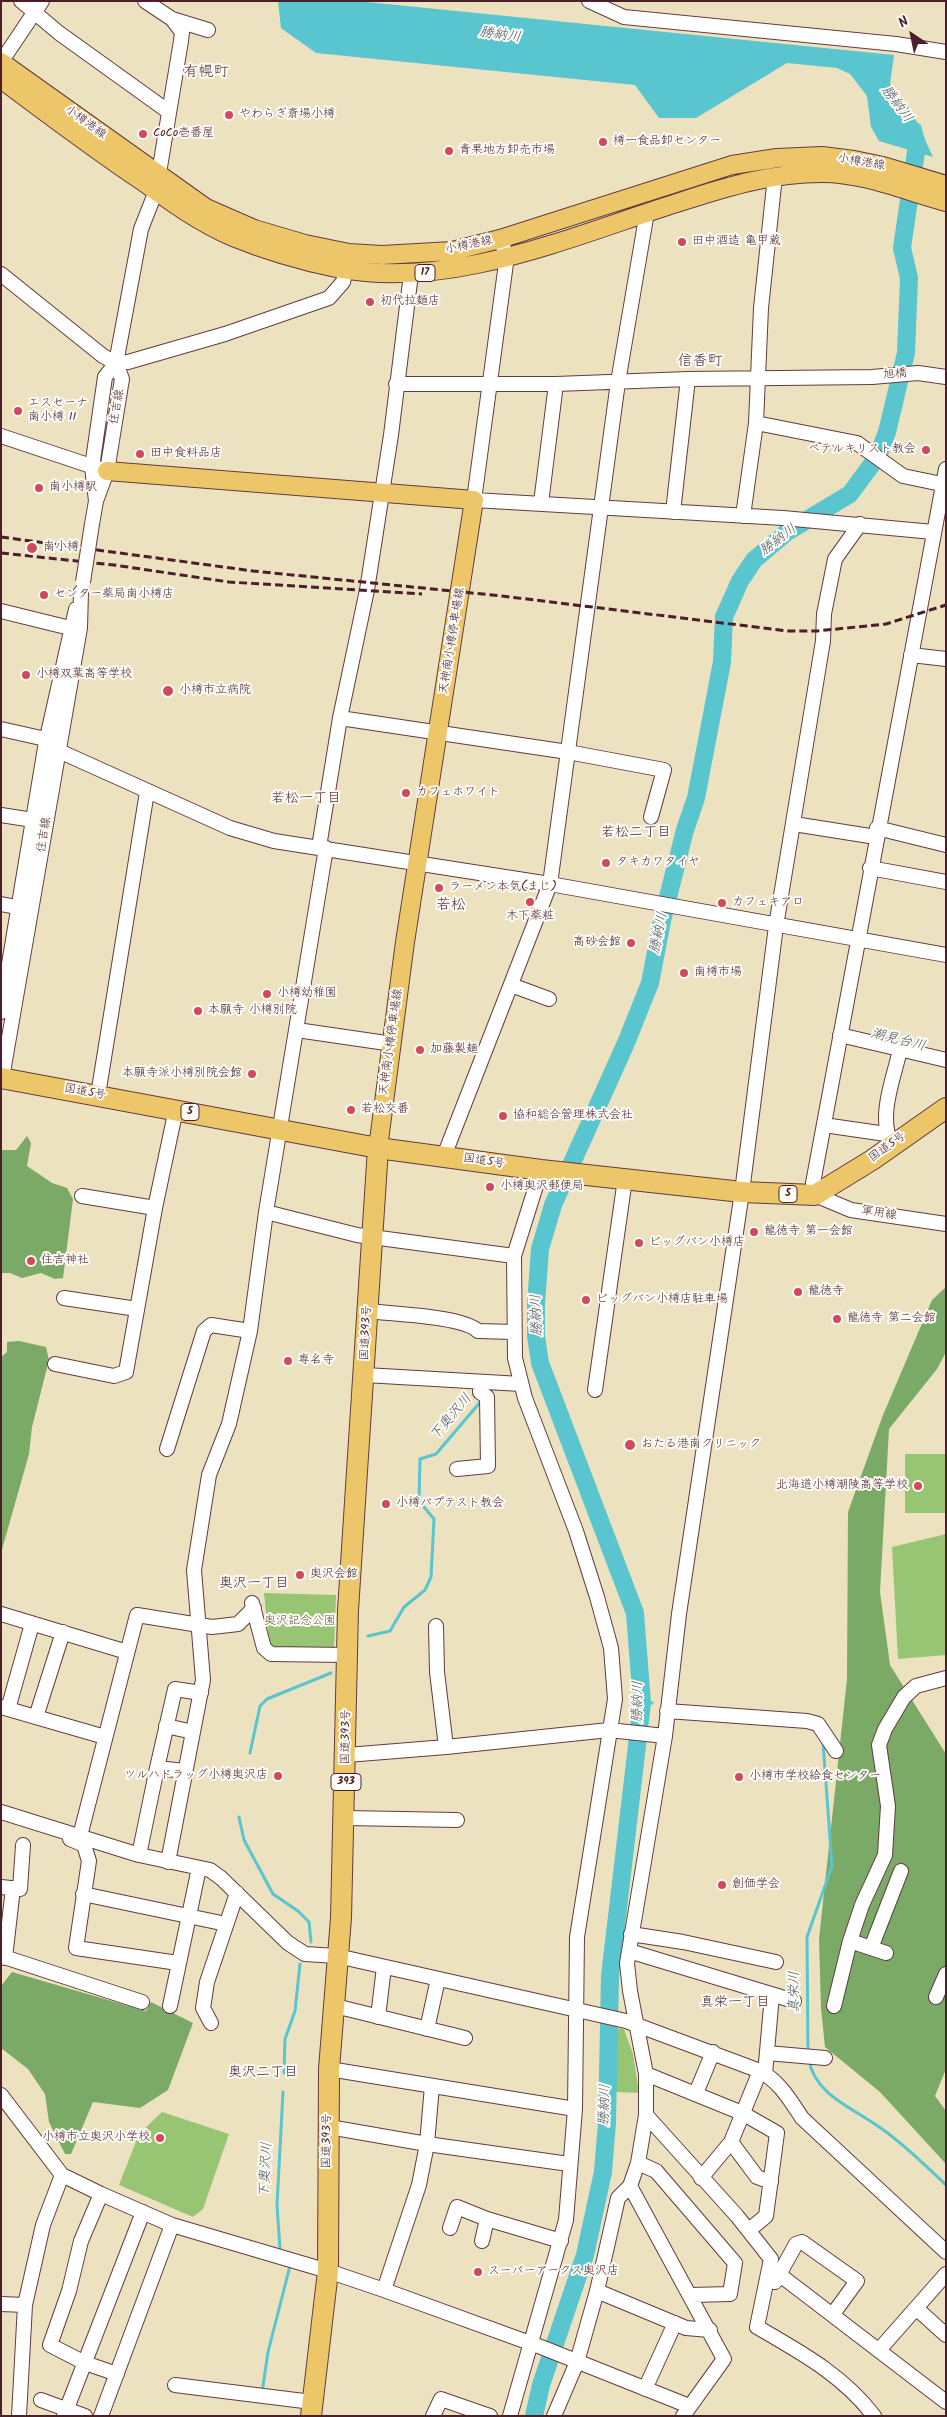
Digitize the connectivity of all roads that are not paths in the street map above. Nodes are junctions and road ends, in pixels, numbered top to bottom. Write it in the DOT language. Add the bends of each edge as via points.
graph roads {
  1 [pos="21,1"];
  2 [pos="145,1"];
  3 [pos="589,1"];
  4 [pos="38,7"];
  5 [pos="172,19"];
  6 [pos="208,30"];
  7 [pos="946,52"];
  8 [pos="1,62"];
  9 [pos="1,79"];
  10 [pos="169,112"];
  11 [pos="775,176"];
  12 [pos="157,184"];
  13 [pos="943,193"];
  14 [pos="647,212"];
  15 [pos="500,239"];
  16 [pos="507,256"];
  17 [pos="348,261"];
  18 [pos="1,274"];
  19 [pos="411,274"];
  20 [pos="116,364"];
  21 [pos="946,377"];
  22 [pos="688,379"];
  23 [pos="758,379"];
  24 [pos="618,382"];
  25 [pos="396,384"];
  26 [pos="488,384"];
  27 [pos="556,384"];
  28 [pos="756,423"];
  29 [pos="1,436"];
  30 [pos="100,469"];
  31 [pos="946,469"];
  32 [pos="944,484"];
  33 [pos="382,493"];
  34 [pos="474,500"];
  35 [pos="541,503"];
  36 [pos="602,506"];
  37 [pos="673,512"];
  38 [pos="743,516"];
  39 [pos="853,524"];
  40 [pos="933,532"];
  41 [pos="82,587"];
  42 [pos="1,611"];
  43 [pos="70,628"];
  44 [pos="911,655"];
  45 [pos="946,659"];
  46 [pos="340,718"];
  47 [pos="1,729"];
  48 [pos="439,734"];
  49 [pos="46,742"];
  50 [pos="59,751"];
  51 [pos="568,752"];
  52 [pos="147,792"];
  53 [pos="1,815"];
  54 [pos="652,816"];
  55 [pos="34,820"];
  56 [pos="794,824"];
  57 [pos="876,832"];
  58 [pos="946,845"];
  59 [pos="322,848"];
  60 [pos="418,864"];
  61 [pos="870,868"];
  62 [pos="946,882"];
  63 [pos="550,884"];
  64 [pos="1,904"];
  65 [pos="18,907"];
  66 [pos="32,910"];
  67 [pos="776,926"];
  68 [pos="858,938"];
  69 [pos="945,953"];
  70 [pos="511,985"];
  71 [pos="3,986"];
  72 [pos="549,999"];
  73 [pos="1,1012"];
  74 [pos="297,1030"];
  75 [pos="840,1035"];
  76 [pos="393,1044"];
  77 [pos="899,1053"];
  78 [pos="946,1060"];
  79 [pos="2,1078"];
  80 [pos="98,1095"];
  81 [pos="946,1108"];
  82 [pos="176,1110"];
  83 [pos="824,1125"];
  84 [pos="281,1129"];
  85 [pos="889,1139"];
  86 [pos="378,1148"];
  87 [pos="444,1156"];
  88 [pos="540,1170"];
  89 [pos="625,1179"];
  90 [pos="742,1192"];
  91 [pos="815,1194"];
  92 [pos="82,1196"];
  93 [pos="155,1208"];
  94 [pos="266,1212"];
  95 [pos="946,1224"];
  96 [pos="373,1238"];
  97 [pos="514,1256"];
  98 [pos="64,1298"];
  99 [pos="137,1309"];
  100 [pos="368,1311"];
  101 [pos="250,1331"];
  102 [pos="514,1332"];
  103 [pos="55,1364"];
  104 [pos="365,1376"];
  105 [pos="481,1382"];
  106 [pos="521,1384"];
  107 [pos="595,1390"];
  108 [pos="167,1449"];
  109 [pos="457,1469"];
  110 [pos="1,1614"];
  111 [pos="32,1624"];
  112 [pos="197,1625"];
  113 [pos="436,1626"];
  114 [pos="62,1632"];
  115 [pos="127,1652"];
  116 [pos="347,1655"];
  117 [pos="946,1678"];
  118 [pos="200,1693"];
  119 [pos="4,1708"];
  120 [pos="666,1711"];
  121 [pos="36,1717"];
  122 [pos="166,1726"];
  123 [pos="615,1730"];
  124 [pos="193,1732"];
  125 [pos="662,1736"];
  126 [pos="105,1737"];
  127 [pos="446,1747"];
  128 [pos="836,1751"];
  129 [pos="347,1755"];
  130 [pos="157,1768"];
  131 [pos="185,1771"];
  132 [pos="1,1812"];
  133 [pos="345,1818"];
  134 [pos="877,1818"];
  135 [pos="457,1820"];
  136 [pos="54,1828"];
  137 [pos="80,1836"];
  138 [pos="886,1841"];
  139 [pos="23,1845"];
  140 [pos="138,1855"];
  141 [pos="168,1862"];
  142 [pos="199,1868"];
  143 [pos="901,1870"];
  144 [pos="7,1887"];
  145 [pos="237,1893"];
  146 [pos="83,1894"];
  147 [pos="189,1915"];
  148 [pos="226,1924"];
  149 [pos="631,1934"];
  150 [pos="850,1941"];
  151 [pos="871,1948"];
  152 [pos="629,1951"];
  153 [pos="886,1953"];
  154 [pos="337,1956"];
  155 [pos="3,1957"];
  156 [pos="776,1962"];
  157 [pos="178,1963"];
  158 [pos="384,1967"];
  159 [pos="946,1974"];
  160 [pos="438,1979"];
  161 [pos="772,1995"];
  162 [pos="936,1997"];
  163 [pos="794,2000"];
  164 [pos="142,2002"];
  165 [pos="170,2006"];
  166 [pos="335,2006"];
  167 [pos="834,2006"];
  168 [pos="584,2012"];
  169 [pos="378,2017"];
  170 [pos="211,2023"];
  171 [pos="631,2023"];
  172 [pos="427,2029"];
  173 [pos="465,2038"];
  174 [pos="713,2052"];
  175 [pos="767,2054"];
  176 [pos="824,2058"];
  177 [pos="329,2068"];
  178 [pos="762,2073"];
  179 [pos="646,2074"];
  180 [pos="432,2086"];
  181 [pos="696,2093"];
  182 [pos="1,2095"];
  183 [pos="575,2109"];
  184 [pos="742,2113"];
  185 [pos="646,2115"];
  186 [pos="329,2127"];
  187 [pos="731,2142"];
  188 [pos="427,2144"];
  189 [pos="638,2163"];
  190 [pos="569,2164"];
  191 [pos="62,2175"];
  192 [pos="702,2178"];
  193 [pos="770,2182"];
  194 [pos="630,2186"];
  195 [pos="101,2194"];
  196 [pos="143,2212"];
  197 [pos="487,2219"];
  198 [pos="172,2224"];
  199 [pos="450,2228"];
  200 [pos="749,2230"];
  201 [pos="482,2241"];
  202 [pos="560,2241"];
  203 [pos="946,2252"];
  204 [pos="328,2271"];
  205 [pos="946,2274"];
  206 [pos="780,2275"];
  207 [pos="384,2290"];
  208 [pos="597,2291"];
  209 [pos="766,2291"];
  210 [pos="691,2295"];
  211 [pos="1,2304"];
  212 [pos="24,2305"];
  213 [pos="916,2308"];
  214 [pos="833,2314"];
  215 [pos="675,2324"];
  216 [pos="710,2330"];
  217 [pos="946,2335"];
  218 [pos="536,2345"];
  219 [pos="879,2350"];
  220 [pos="575,2361"];
  221 [pos="85,2363"];
  222 [pos="117,2374"];
  223 [pos="175,2385"];
  224 [pos="645,2389"];
  225 [pos="40,2400"];
  226 [pos="946,2402"];
  227 [pos="312,2409"];
  228 [pos="686,2411"];
  229 [pos="65,2413"];
  230 [pos="19,2416"];
  231 [pos="85,2416"];
  232 [pos="101,2416"];
  233 [pos="433,2416"];
  234 [pos="490,2416"];
  235 [pos="510,2416"];
  236 [pos="554,2416"];
  237 [pos="874,2416"];
  1 -- 4 [label="street"];
  2 -- 5 [label="street"];
  3 -- 7 [label="street" via="624,16"];
  4 -- 8 [label="street"];
  4 -- 10 [label="street" via="59,33"];
  5 -- 6 [label="street"];
  5 -- 10 [label="street" via="182,32"];
  8 -- 12 [label="main road, 小樽港線 / 17"];
  9 -- 12 [label="main road, 小樽港線 / 17"];
  10 -- 12 [label="street"];
  11 -- 13 [label="main road, 小樽港線 / 17" via="822,173 853,176"];
  11 -- 14 [label="main road, 小樽港線 / 17" via="727,186"];
  11 -- 23 [label="street" via="761,308"];
  12 -- 17 [label="main road, 小樽港線 / 17" via="186,212 234,237 316,264"];
  12 -- 20 [label="street" via="141,229"];
  13 -- 15 [label="main road, 小樽港線 / 17" via="883,166 822,156 777,158 732,165"];
  14 -- 16 [label="main road, 小樽港線 / 17"];
  14 -- 24 [label="street"];
  15 -- 16 [label="street"];
  15 -- 17 [label="main road, 小樽港線 / 17" via="452,251 382,255"];
  16 -- 19 [label="main road, 小樽港線 / 17"];
  16 -- 26 [label="street"];
  17 -- 19 [label="main road, 小樽港線 / 17"];
  17 -- 20 [label="street" via="343,282 329,298 225,334"];
  18 -- 20 [label="street"];
  19 -- 25 [label="street"];
  20 -- 30 [label="street, 住吉線" via="122,380"];
  21 -- 23 [label="street, 旭橋" via="918,373"];
  22 -- 23 [label="street, 旭橋"];
  22 -- 24 [label="street, 旭橋"];
  22 -- 37 [label="street"];
  23 -- 28 [label="street"];
  24 -- 27 [label="street, 旭橋"];
  24 -- 36 [label="street"];
  25 -- 26 [label="street, 旭橋"];
  25 -- 33 [label="street"];
  26 -- 27 [label="street, 旭橋"];
  26 -- 34 [label="street"];
  27 -- 35 [label="street"];
  28 -- 32 [label="street" via="857,443 903,476"];
  28 -- 38 [label="street"];
  29 -- 30 [label="street"];
  30 -- 33 [label="main road"];
  30 -- 41 [label="street, 住吉線, bridge"];
  31 -- 32 [label="street"];
  32 -- 40 [label="street"];
  33 -- 34 [label="main road"];
  33 -- 46 [label="street" via="367,590"];
  34 -- 35 [label="street"];
  34 -- 48 [label="main road, 天神南小樽停車場線"];
  35 -- 36 [label="street"];
  36 -- 37 [label="street"];
  36 -- 51 [label="street"];
  37 -- 38 [label="street"];
  38 -- 39 [label="street"];
  39 -- 40 [label="street"];
  39 -- 56 [label="street" via="835,559 824,614 823,641"];
  40 -- 44 [label="street"];
  41 -- 43 [label="street, 住吉線"];
  41 -- 50 [label="street, 住吉線" via="80,628"];
  42 -- 43 [label="street"];
  43 -- 49 [label="street, 住吉線"];
  44 -- 45 [label="street"];
  44 -- 57 [label="street"];
  46 -- 48 [label="street"];
  46 -- 59 [label="street"];
  47 -- 49 [label="street"];
  48 -- 51 [label="street"];
  48 -- 60 [label="main road, 天神南小樽停車場線"];
  49 -- 50 [label="street"];
  49 -- 55 [label="street, 住吉線"];
  50 -- 52 [label="street" via="108,771"];
  50 -- 66 [label="street, 住吉線"];
  51 -- 54 [label="street" via="664,770"];
  51 -- 63 [label="street"];
  52 -- 59 [label="street" via="230,828 274,841"];
  52 -- 80 [label="street"];
  53 -- 55 [label="street"];
  55 -- 65 [label="street, 住吉線"];
  56 -- 57 [label="street"];
  56 -- 67 [label="street"];
  57 -- 58 [label="street"];
  57 -- 61 [label="street"];
  59 -- 60 [label="street"];
  59 -- 74 [label="street"];
  60 -- 63 [label="street"];
  60 -- 76 [label="main road, 天神南小樽停車場線"];
  61 -- 62 [label="street"];
  61 -- 68 [label="street"];
  63 -- 67 [label="street"];
  63 -- 70 [label="street"];
  64 -- 65 [label="street"];
  65 -- 66 [label="street"];
  65 -- 71 [label="street, 住吉線"];
  66 -- 79 [label="street, 住吉線"];
  67 -- 68 [label="street"];
  67 -- 90 [label="street"];
  68 -- 69 [label="street"];
  68 -- 75 [label="street"];
  70 -- 72 [label="street"];
  70 -- 87 [label="street"];
  71 -- 73 [label="street, 住吉線"];
  74 -- 76 [label="street"];
  74 -- 84 [label="street"];
  75 -- 77 [label="street"];
  75 -- 83 [label="street"];
  76 -- 86 [label="main road, 天神南小樽停車場線"];
  77 -- 78 [label="street"];
  77 -- 85 [label="street" via="887,1111"];
  79 -- 80 [label="highway, 国道5号 / 5"];
  80 -- 82 [label="highway, 国道5号 / 5"];
  81 -- 85 [label="highway, 国道5号 / 5"];
  82 -- 84 [label="highway, 国道5号 / 5"];
  82 -- 93 [label="street"];
  83 -- 85 [label="street"];
  83 -- 91 [label="street" via="813,1183"];
  84 -- 86 [label="highway, 国道5号 / 5"];
  84 -- 94 [label="street"];
  85 -- 91 [label="highway, 国道5号 / 5" via="872,1160"];
  86 -- 87 [label="highway, 国道5号 / 5"];
  86 -- 96 [label="highway, 国道393号 / 393"];
  87 -- 88 [label="highway, 国道5号 / 5"];
  88 -- 89 [label="highway, 国道5号 / 5"];
  88 -- 97 [label="street"];
  89 -- 90 [label="highway, 国道5号 / 5"];
  89 -- 107 [label="street"];
  90 -- 91 [label="highway, 国道5号 / 5"];
  90 -- 120 [label="street"];
  91 -- 95 [label="street, 軍用線" via="850,1210"];
  92 -- 93 [label="street"];
  93 -- 99 [label="street"];
  94 -- 96 [label="street"];
  94 -- 101 [label="street"];
  96 -- 97 [label="street"];
  96 -- 100 [label="highway, 国道393号 / 393"];
  97 -- 102 [label="street"];
  98 -- 99 [label="street"];
  99 -- 103 [label="street" via="126,1372 114,1376"];
  100 -- 102 [label="street" via="471,1325 478,1331"];
  100 -- 104 [label="highway, 国道393号 / 393"];
  101 -- 108 [label="street" via="211,1325 204,1331"];
  101 -- 112 [label="street" via="229,1424 209,1475 194,1570"];
  102 -- 106 [label="street"];
  104 -- 105 [label="street"];
  104 -- 116 [label="highway, 国道393号 / 393" via="358,1444"];
  105 -- 106 [label="street"];
  105 -- 109 [label="street" via="480,1392 488,1397 488,1466"];
  106 -- 123 [label="street" via="576,1531 611,1648"];
  110 -- 111 [label="street"];
  111 -- 114 [label="street"];
  111 -- 119 [label="street"];
  112 -- 115 [label="street" via="137,1615"];
  112 -- 116 [label="street" via="238,1624 253,1606 264,1648 271,1654"];
  112 -- 118 [label="street" via="203,1666"];
  113 -- 127 [label="street" via="437,1672"];
  114 -- 115 [label="street"];
  114 -- 121 [label="street"];
  115 -- 126 [label="street"];
  116 -- 129 [label="highway, 国道393号 / 393"];
  117 -- 138 [label="street" via="916,1686 904,1698 879,1745 888,1806"];
  118 -- 122 [label="street" via="175,1689"];
  118 -- 124 [label="street"];
  119 -- 121 [label="street"];
  120 -- 125 [label="street"];
  120 -- 128 [label="street" via="807,1721 818,1724"];
  121 -- 126 [label="street"];
  122 -- 124 [label="street"];
  122 -- 130 [label="street"];
  123 -- 125 [label="street"];
  123 -- 127 [label="street"];
  123 -- 168 [label="street" via="577,1937"];
  124 -- 131 [label="street"];
  125 -- 149 [label="street"];
  126 -- 137 [label="street"];
  127 -- 129 [label="street"];
  129 -- 133 [label="highway, 国道393号 / 393"];
  130 -- 131 [label="street"];
  130 -- 140 [label="street"];
  131 -- 141 [label="street"];
  132 -- 136 [label="street"];
  133 -- 135 [label="street"];
  133 -- 154 [label="highway, 国道393号 / 393"];
  134 -- 138 [label="street"];
  136 -- 137 [label="street"];
  136 -- 146 [label="street" via="57,1834 84,1845 88,1854"];
  137 -- 140 [label="street"];
  138 -- 150 [label="street" via="885,1854"];
  139 -- 144 [label="street" via="20,1889"];
  140 -- 141 [label="street"];
  141 -- 142 [label="street"];
  142 -- 145 [label="street" via="210,1870"];
  142 -- 147 [label="street"];
  143 -- 151 [label="street"];
  144 -- 155 [label="street"];
  145 -- 148 [label="street"];
  145 -- 154 [label="street" via="288,1943 305,1954"];
  146 -- 147 [label="street"];
  146 -- 157 [label="street" via="76,1948"];
  147 -- 148 [label="street"];
  147 -- 157 [label="street"];
  148 -- 170 [label="street" via="207,1982 203,2008"];
  149 -- 152 [label="street"];
  149 -- 156 [label="street"];
  150 -- 151 [label="street"];
  150 -- 167 [label="street"];
  151 -- 153 [label="street"];
  152 -- 161 [label="street"];
  152 -- 171 [label="street"];
  154 -- 158 [label="street"];
  154 -- 166 [label="highway, 国道393号 / 393"];
  155 -- 164 [label="street"];
  157 -- 165 [label="street"];
  158 -- 160 [label="street"];
  158 -- 169 [label="street"];
  159 -- 162 [label="street"];
  160 -- 168 [label="street"];
  160 -- 172 [label="street"];
  161 -- 163 [label="street"];
  161 -- 175 [label="street"];
  166 -- 169 [label="street"];
  166 -- 177 [label="highway, 国道393号 / 393"];
  168 -- 171 [label="street"];
  168 -- 183 [label="street"];
  169 -- 172 [label="street"];
  171 -- 174 [label="street"];
  171 -- 179 [label="street"];
  172 -- 173 [label="street"];
  174 -- 178 [label="street"];
  174 -- 181 [label="street"];
  175 -- 176 [label="street"];
  175 -- 178 [label="street"];
  177 -- 180 [label="street"];
  177 -- 186 [label="highway, 国道393号 / 393"];
  178 -- 184 [label="street"];
  178 -- 203 [label="street" via="786,2092 802,2118"];
  179 -- 181 [label="street"];
  179 -- 185 [label="street"];
  180 -- 183 [label="street"];
  180 -- 188 [label="street"];
  181 -- 184 [label="street"];
  182 -- 191 [label="street"];
  183 -- 190 [label="street"];
  184 -- 187 [label="street"];
  184 -- 193 [label="street" via="777,2133"];
  185 -- 189 [label="street"];
  185 -- 192 [label="street"];
  186 -- 188 [label="street"];
  186 -- 204 [label="highway, 国道393号 / 393"];
  187 -- 192 [label="street"];
  187 -- 193 [label="street" via="757,2177"];
  188 -- 190 [label="street"];
  188 -- 207 [label="street" via="419,2185"];
  189 -- 194 [label="street"];
  189 -- 210 [label="street" via="656,2171 736,2263 730,2294"];
  190 -- 202 [label="street" via="566,2220"];
  191 -- 195 [label="street"];
  191 -- 212 [label="street" via="43,2225"];
  192 -- 200 [label="street"];
  193 -- 200 [label="street" via="766,2216"];
  194 -- 208 [label="street" via="618,2198"];
  194 -- 210 [label="street"];
  195 -- 196 [label="street"];
  195 -- 221 [label="street" via="81,2241 69,2291 50,2345"];
  196 -- 198 [label="street"];
  196 -- 221 [label="street"];
  197 -- 199 [label="street" via="457,2207"];
  197 -- 201 [label="street"];
  197 -- 202 [label="street"];
  198 -- 204 [label="street"];
  198 -- 222 [label="street"];
  200 -- 209 [label="street" via="771,2259"];
  202 -- 218 [label="street"];
  204 -- 207 [label="street"];
  204 -- 227 [label="highway, 国道393号 / 393"];
  205 -- 213 [label="street"];
  206 -- 209 [label="street"];
  206 -- 214 [label="street"];
  206 -- 214 [label="street" via="796,2244 802,2242 857,2281"];
  207 -- 218 [label="street"];
  208 -- 215 [label="street"];
  208 -- 220 [label="street"];
  209 -- 237 [label="street" via="757,2327 805,2354 848,2386"];
  210 -- 216 [label="street"];
  211 -- 212 [label="street"];
  212 -- 230 [label="street"];
  213 -- 217 [label="street"];
  213 -- 219 [label="street"];
  214 -- 219 [label="street"];
  215 -- 216 [label="street"];
  215 -- 224 [label="street"];
  216 -- 228 [label="street" via="724,2359"];
  218 -- 220 [label="street"];
  218 -- 235 [label="street"];
  219 -- 226 [label="street"];
  220 -- 224 [label="street"];
  220 -- 236 [label="street"];
  221 -- 222 [label="street"];
  221 -- 229 [label="street"];
  222 -- 232 [label="street"];
  223 -- 227 [label="street"];
  224 -- 228 [label="street"];
  225 -- 229 [label="street"];
  229 -- 231 [label="street"];
  233 -- 234 [label="street" via="441,2399"];
}
